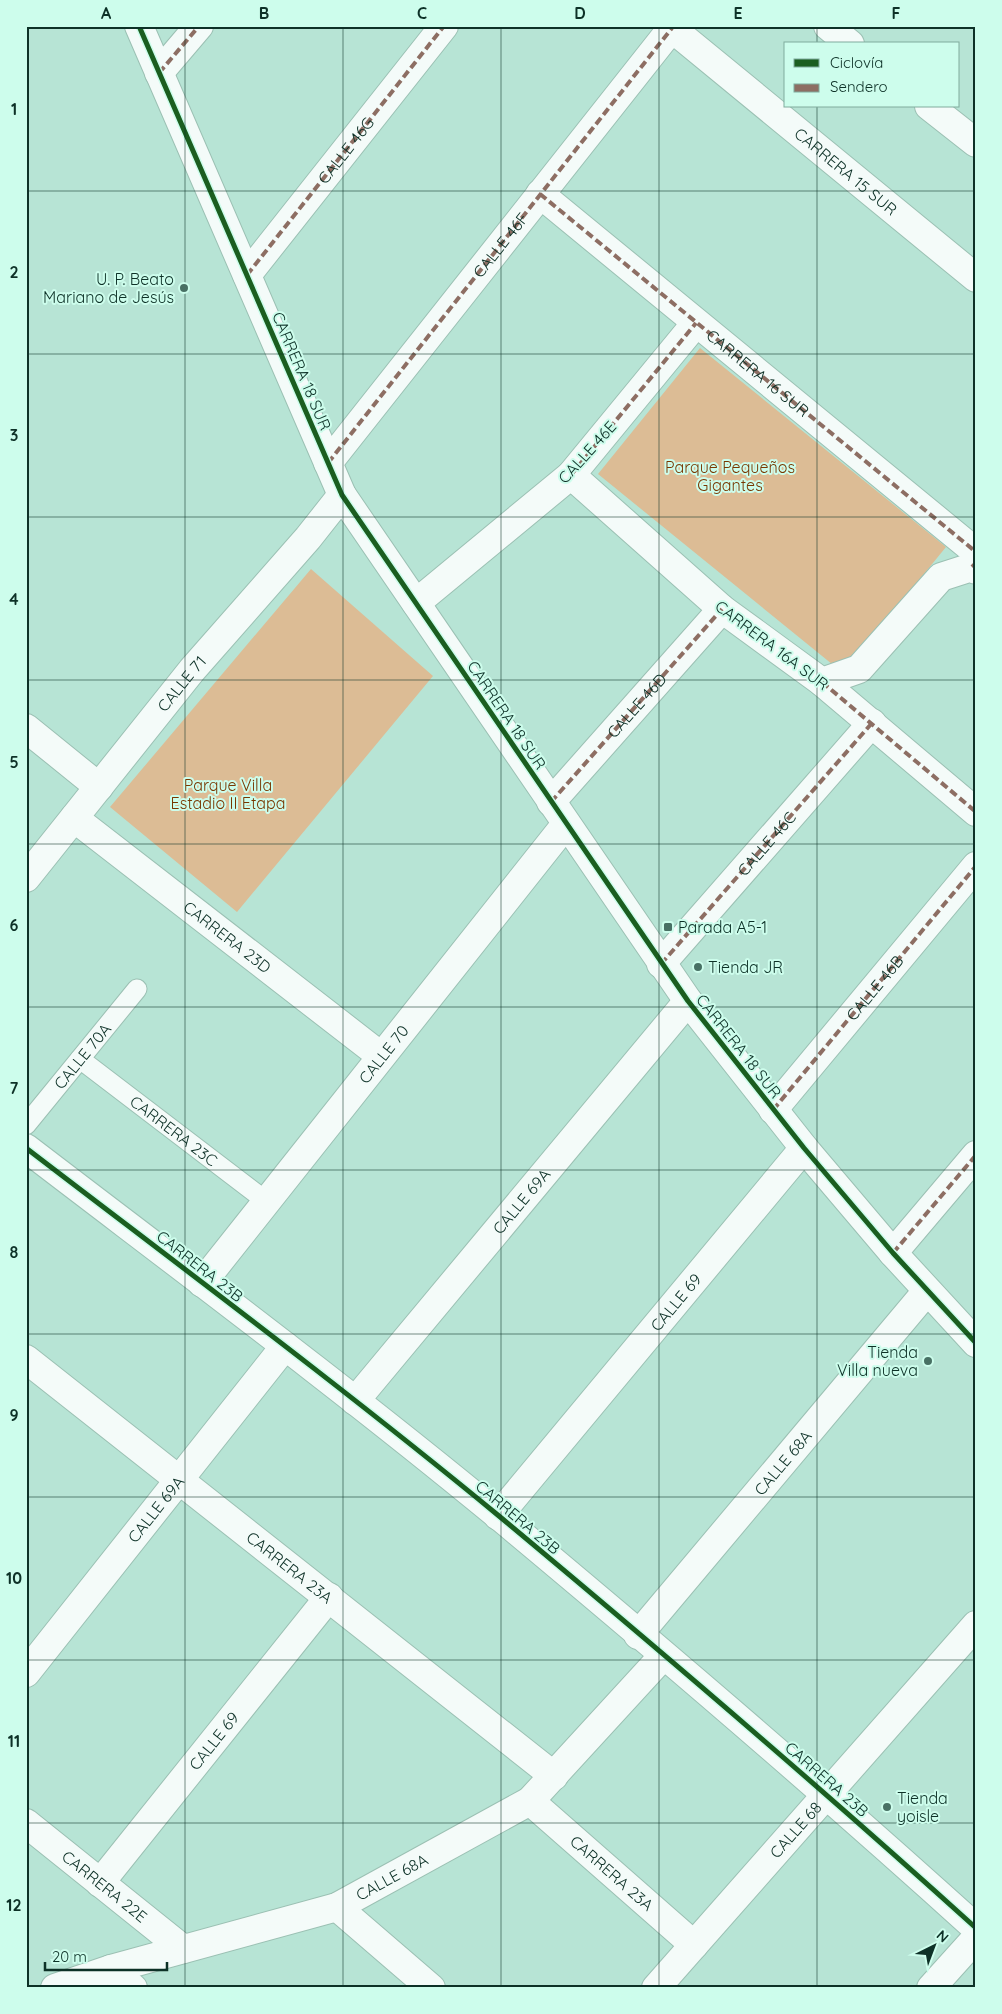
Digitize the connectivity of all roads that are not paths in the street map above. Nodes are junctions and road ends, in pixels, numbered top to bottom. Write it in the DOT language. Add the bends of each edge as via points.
graph roads {
  1 [pos="139,26"];
  2 [pos="199,26"];
  3 [pos="444,26"];
  4 [pos="670,27"];
  5 [pos="159,73"];
  6 [pos="932,108"];
  7 [pos="976,143"];
  8 [pos="540,194"];
  9 [pos="247,275"];
  10 [pos="976,278"];
  11 [pos="696,323"];
  12 [pos="328,463"];
  13 [pos="571,475"];
  14 [pos="342,495"];
  15 [pos="975,563"];
  16 [pos="416,603"];
  17 [pos="722,609"];
  18 [pos="822,682"];
  19 [pos="872,723"];
  20 [pos="26,728"];
  21 [pos="99,787"];
  22 [pos="551,802"];
  23 [pos="976,812"];
  24 [pos="74,818"];
  25 [pos="566,824"];
  26 [pos="976,866"];
  27 [pos="26,878"];
  28 [pos="661,964"];
  29 [pos="137,989"];
  30 [pos="688,1001"];
  31 [pos="381,1056"];
  32 [pos="80,1059"];
  33 [pos="773,1110"];
  34 [pos="26,1125"];
  35 [pos="26,1148"];
  36 [pos="804,1148"];
  37 [pos="976,1154"];
  38 [pos="266,1201"];
  39 [pos="892,1253"];
  40 [pos="202,1283"];
  41 [pos="927,1291"];
  42 [pos="976,1343"];
  43 [pos="285,1346"];
  44 [pos="27,1361"];
  45 [pos="356,1401"];
  46 [pos="179,1480"];
  47 [pos="498,1516"];
  48 [pos="328,1597"];
  49 [pos="976,1626"];
  50 [pos="638,1635"];
  51 [pos="664,1656"];
  52 [pos="26,1673"];
  53 [pos="554,1776"];
  54 [pos="827,1794"];
  55 [pos="530,1801"];
  56 [pos="26,1823"];
  57 [pos="100,1883"];
  58 [pos="337,1907"];
  59 [pos="976,1928"];
  60 [pos="976,1938"];
  61 [pos="694,1945"];
  62 [pos="184,1949"];
  63 [pos="111,1969"];
  64 [pos="55,1988"];
  65 [pos="133,1988"];
  66 [pos="431,1988"];
  67 [pos="656,1988"];
  68 [pos="931,1988"];
  1 -- 5 [label="main road, CARRERA 18 SUR"];
  2 -- 5 [label="main road"];
  3 -- 9 [label="main road, CALLE 46G"];
  4 -- 8 [label="main road, CALLE 46F"];
  4 -- 10 [label="main road, CARRERA 15 SUR"];
  5 -- 9 [label="main road, CARRERA 18 SUR"];
  6 -- 7 [label="main road"];
  8 -- 11 [label="main road, CARRERA 16 SUR"];
  8 -- 12 [label="main road, CALLE 46F"];
  9 -- 12 [label="main road, CARRERA 18 SUR"];
  11 -- 13 [label="main road, CALLE 46E"];
  11 -- 15 [label="main road, CARRERA 16 SUR"];
  12 -- 14 [label="main road, CARRERA 18 SUR"];
  13 -- 16 [label="main road, CALLE 46E"];
  13 -- 17 [label="main road, CARRERA 16A SUR"];
  14 -- 16 [label="main road, CARRERA 18 SUR"];
  14 -- 21 [label="main road, CALLE 71" via="192,670"];
  15 -- 18 [label="main road" via="941,576 859,669"];
  16 -- 22 [label="main road, CARRERA 18 SUR"];
  17 -- 18 [label="main road, CARRERA 16A SUR"];
  17 -- 22 [label="main road, CALLE 46D"];
  18 -- 19 [label="main road, CARRERA 16A SUR"];
  19 -- 23 [label="main road, CARRERA 16A SUR"];
  19 -- 28 [label="main road, CALLE 46C"];
  20 -- 21 [label="main road"];
  21 -- 24 [label="main road, CALLE 71"];
  22 -- 25 [label="main road, CARRERA 18 SUR"];
  24 -- 27 [label="main road, CALLE 71"];
  24 -- 31 [label="main road, CARRERA 23D"];
  25 -- 28 [label="main road, CARRERA 18 SUR"];
  25 -- 31 [label="main road, CALLE 70"];
  26 -- 33 [label="main road, CALLE 46B"];
  28 -- 30 [label="main road, CARRERA 18 SUR"];
  29 -- 32 [label="lane, CALLE 70A"];
  30 -- 33 [label="main road, CARRERA 18 SUR"];
  30 -- 45 [label="main road, CALLE 69A"];
  31 -- 38 [label="main road, CALLE 70"];
  32 -- 34 [label="lane, CALLE 70A"];
  32 -- 38 [label="lane, CARRERA 23C"];
  33 -- 36 [label="main road, CARRERA 18 SUR"];
  35 -- 40 [label="main road, CARRERA 23B"];
  36 -- 39 [label="main road, CARRERA 18 SUR"];
  36 -- 47 [label="main road, CALLE 69"];
  37 -- 39 [label="main road"];
  38 -- 40 [label="main road, CALLE 70"];
  39 -- 41 [label="main road, CARRERA 18 SUR"];
  40 -- 43 [label="main road, CARRERA 23B"];
  41 -- 42 [label="main road, CARRERA 18 SUR"];
  41 -- 50 [label="main road, CALLE 68A"];
  43 -- 45 [label="main road, CARRERA 23B"];
  43 -- 46 [label="main road, CALLE 69A"];
  44 -- 46 [label="main road, CARRERA 23A"];
  45 -- 47 [label="main road, CARRERA 23B"];
  46 -- 48 [label="main road, CARRERA 23A"];
  46 -- 52 [label="main road, CALLE 69A"];
  47 -- 50 [label="main road, CARRERA 23B"];
  48 -- 53 [label="main road, CARRERA 23A"];
  48 -- 57 [label="main road, CALLE 69"];
  49 -- 54 [label="main road, CALLE 68"];
  50 -- 51 [label="main road, CARRERA 23B"];
  51 -- 53 [label="main road, CALLE 68A"];
  51 -- 54 [label="main road, CARRERA 23B"];
  53 -- 55 [label="main road, CALLE 68A"];
  54 -- 59 [label="main road, CARRERA 23B"];
  54 -- 61 [label="main road, CALLE 68"];
  55 -- 58 [label="main road, CALLE 68A"];
  55 -- 61 [label="main road, CARRERA 23A"];
  56 -- 57 [label="main road, CARRERA 22E"];
  57 -- 62 [label="main road, CARRERA 22E"];
  58 -- 62 [label="main road, CALLE 68A"];
  58 -- 66 [label="main road"];
  60 -- 68 [label="main road"];
  61 -- 67 [label="main road, CALLE 68"];
  62 -- 63 [label="main road, CALLE 68A"];
  63 -- 64 [label="main road, CALLE 68A"];
  63 -- 65 [label="main road"];
}
